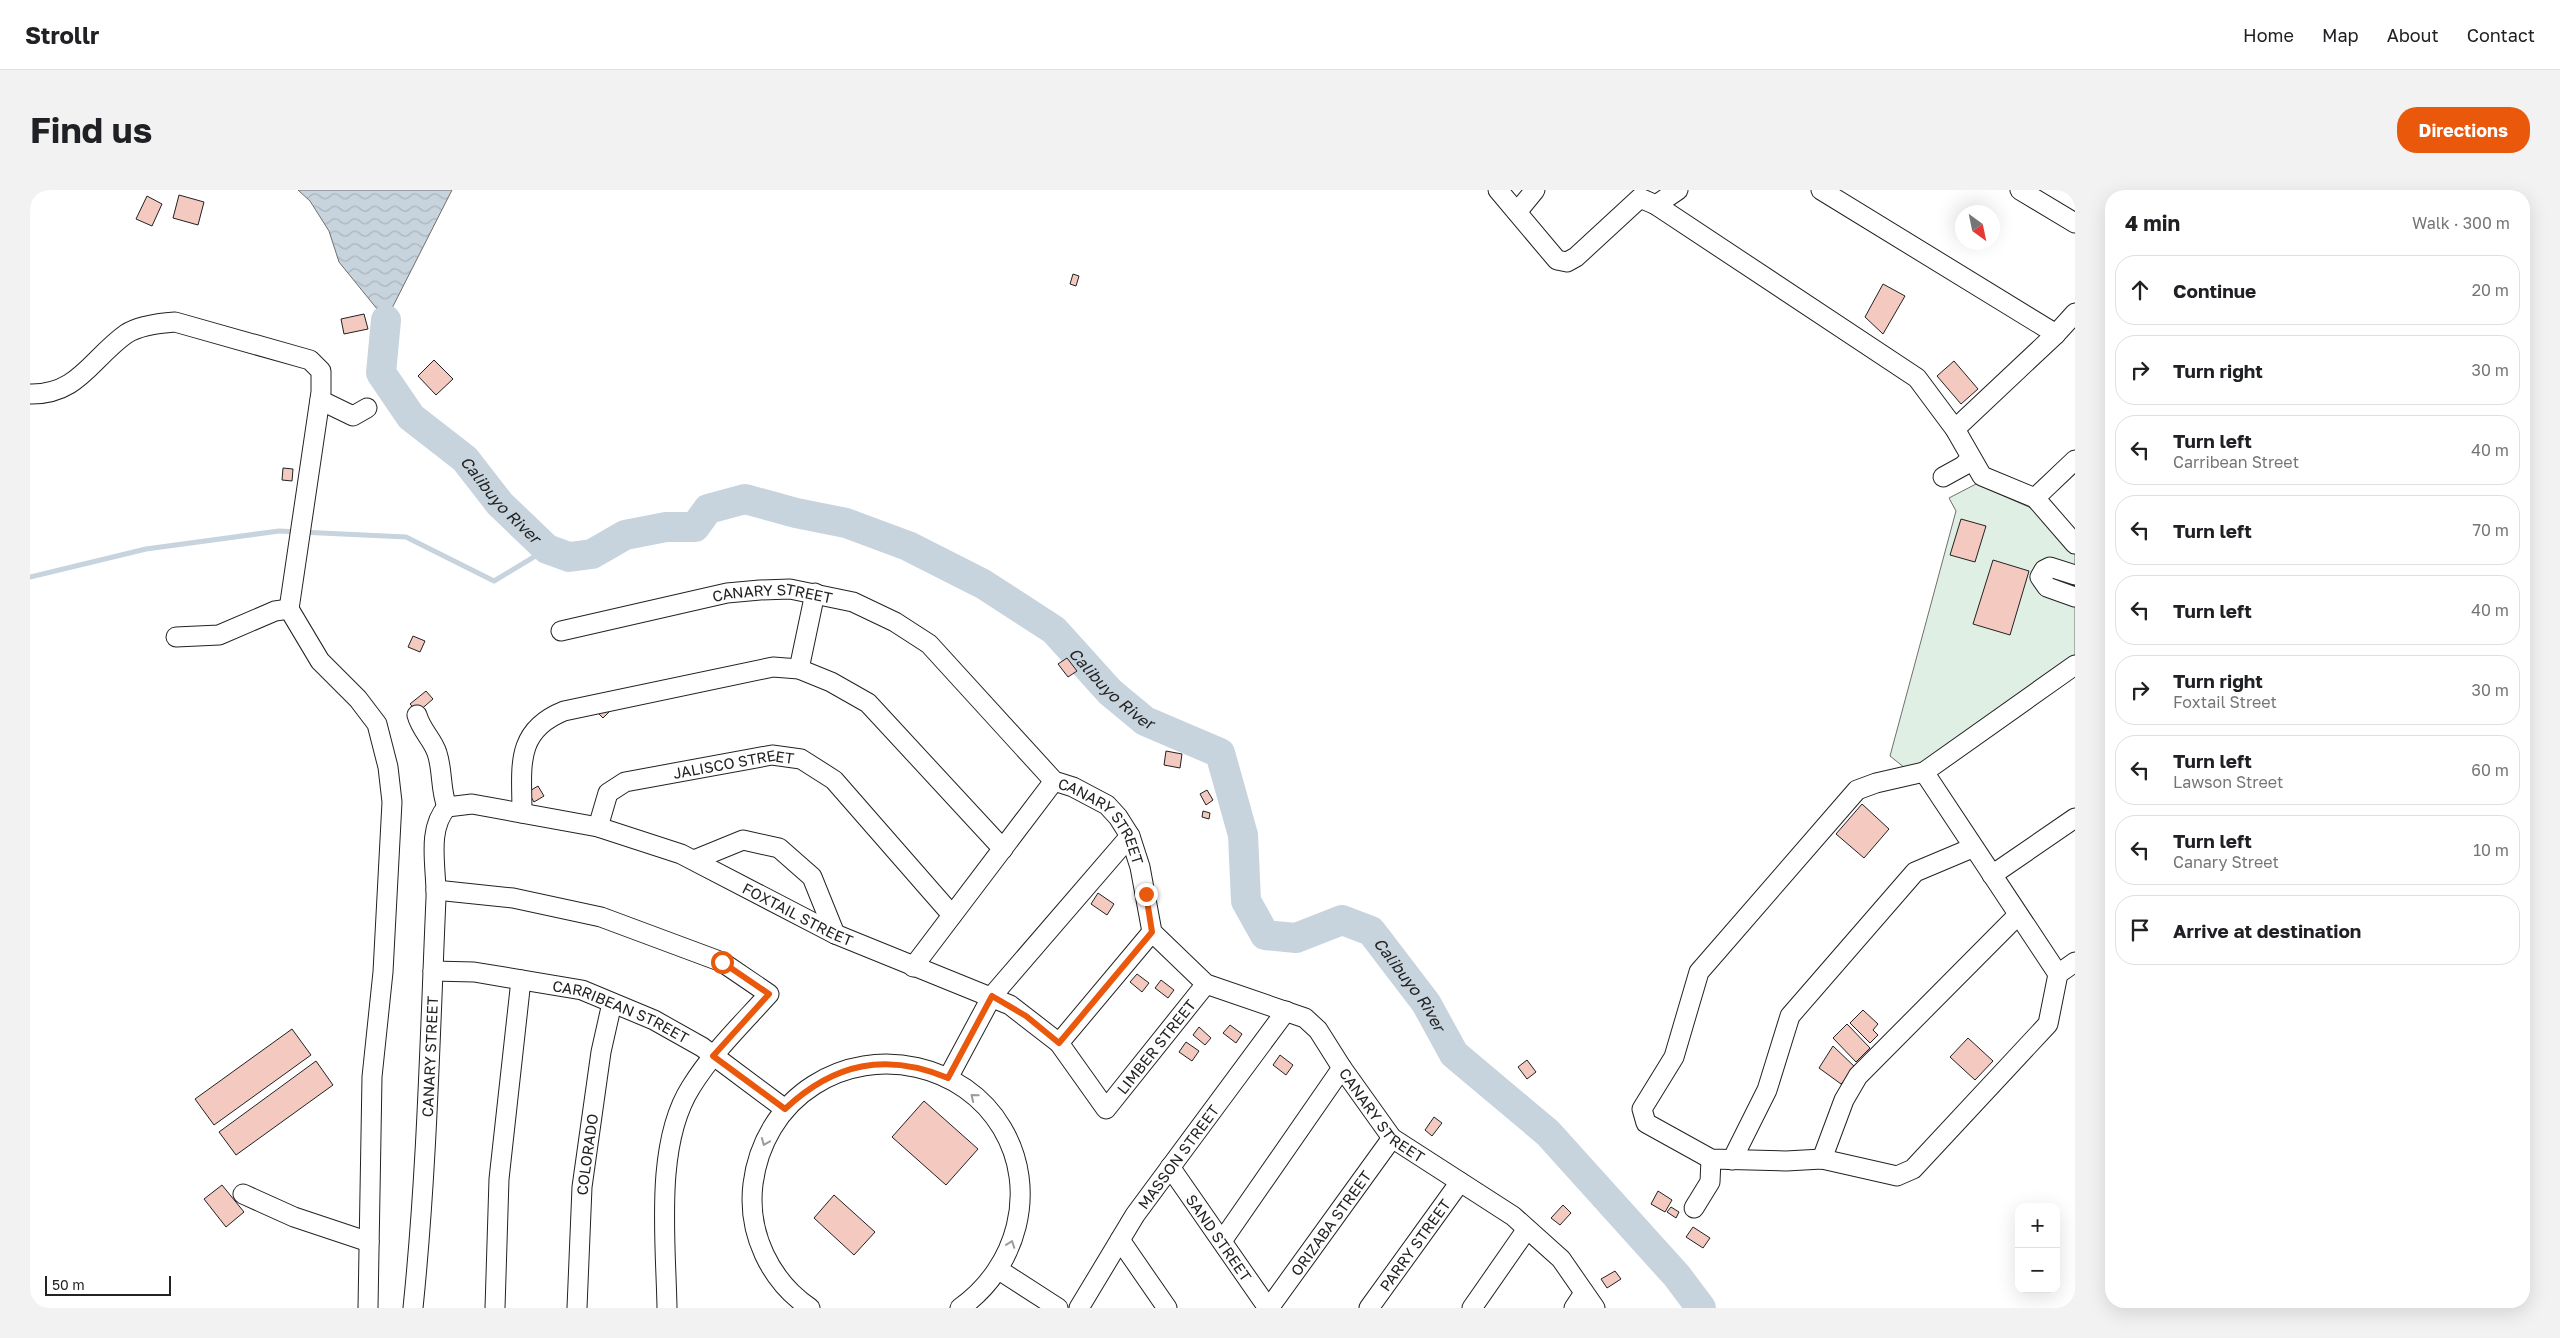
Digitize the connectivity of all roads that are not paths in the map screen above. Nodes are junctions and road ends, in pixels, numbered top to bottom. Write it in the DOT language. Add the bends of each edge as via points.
graph roads {
  1 [pos="1498,190"];
  2 [pos="1535,190"];
  3 [pos="1678,190"];
  4 [pos="1821,190"];
  5 [pos="2020,190"];
  6 [pos="1656,205"];
  7 [pos="1517,212"];
  8 [pos="2075,223"];
  9 [pos="2075,313"];
  10 [pos="2056,334"];
  11 [pos="30,394"];
  12 [pos="320,400"];
  13 [pos="367,408"];
  14 [pos="1955,429"];
  15 [pos="1971,458"];
  16 [pos="2075,460"];
  17 [pos="1943,477"];
  18 [pos="2035,498"];
  19 [pos="2075,544"];
  20 [pos="2075,574"];
  21 [pos="815,593"];
  22 [pos="2075,597"];
  23 [pos="289,604"];
  24 [pos="561,631"];
  25 [pos="176,637"];
  26 [pos="2075,664"];
  27 [pos="799,669"];
  28 [pos="417,715"];
  29 [pos="1924,772"];
  30 [pos="1054,782"];
  31 [pos="446,807"];
  32 [pos="522,813"];
  33 [pos="2075,818"];
  34 [pos="598,827"];
  35 [pos="1130,836"];
  36 [pos="1972,848"];
  37 [pos="1003,849"];
  38 [pos="694,860"];
  39 [pos="1992,875"];
  40 [pos="436,890"];
  41 [pos="952,915"];
  42 [pos="2018,916"];
  43 [pos="1152,932"];
  44 [pos="835,934"];
  45 [pos="2075,962"];
  46 [pos="913,967"];
  47 [pos="433,971"];
  48 [pos="2058,974"];
  49 [pos="520,980"];
  50 [pos="1206,984"];
  51 [pos="992,996"];
  52 [pos="612,1003"];
  53 [pos="1286,1011"];
  54 [pos="1059,1043"];
  55 [pos="713,1056"];
  56 [pos="1342,1068"];
  57 [pos="948,1078"];
  58 [pos="785,1109"];
  59 [pos="1106,1109"];
  60 [pos="1392,1138"];
  61 [pos="1711,1159"];
  62 [pos="1822,1159"];
  63 [pos="1732,1160"];
  64 [pos="1170,1167"];
  65 [pos="1460,1182"];
  66 [pos="243,1194"];
  67 [pos="1694,1208"];
  68 [pos="1527,1229"];
  69 [pos="1120,1240"];
  70 [pos="1222,1241"];
  71 [pos="369,1242"];
  72 [pos="999,1270"];
  73 [pos="1584,1303"];
  74 [pos="799,1305"];
  75 [pos="368,1308"];
  76 [pos="413,1308"];
  77 [pos="495,1308"];
  78 [pos="577,1308"];
  79 [pos="666,1308"];
  80 [pos="960,1308"];
  81 [pos="1058,1308"];
  82 [pos="1079,1308"];
  83 [pos="1167,1308"];
  84 [pos="1269,1308"];
  85 [pos="1369,1308"];
  86 [pos="1472,1308"];
  1 -- 7 [label="street"];
  2 -- 7 [label="street"];
  3 -- 6 [label="street"];
  4 -- 10 [label="street"];
  5 -- 8 [label="street"];
  6 -- 7 [label="street" via="1640,198 1567,262 1557,260"];
  6 -- 14 [label="street" via="1916,378"];
  9 -- 10 [label="street"];
  10 -- 14 [label="street"];
  11 -- 12 [label="street" via="67,388 128,333 175,322 310,360 321,371"];
  12 -- 13 [label="street" via="353,416"];
  12 -- 23 [label="street"];
  14 -- 15 [label="street"];
  15 -- 17 [label="street"];
  15 -- 18 [label="street" via="1982,476"];
  16 -- 18 [label="street"];
  18 -- 19 [label="street"];
  20 -- 22 [label="street" via="2050,567 2040,576 2047,587"];
  21 -- 24 [label="street, CANARY STREET" via="790,589 727,593"];
  21 -- 27 [label="street"];
  21 -- 30 [label="street, CANARY STREET" via="874,611 929,644"];
  23 -- 25 [label="street" via="219,635"];
  23 -- 71 [label="street" via="320,661 358,699 377,724 390,784 392,802 383,963 372,1077"];
  26 -- 29 [label="street"];
  27 -- 32 [label="street" via="773,667 547,718 525,745"];
  27 -- 37 [label="street" via="868,703"];
  28 -- 31 [label="street" via="420,727 436,750 441,793"];
  29 -- 36 [label="street"];
  29 -- 61 [label="street" via="1876,782 1856,790 1699,972 1674,1057 1642,1109 1646,1123"];
  30 -- 35 [label="street, CANARY STREET" via="1073,787 1106,806"];
  30 -- 37 [label="street"];
  31 -- 32 [label="street, FOXTAIL STREET" via="472,804"];
  31 -- 40 [label="street, CANARY STREET" via="438,816 435,829"];
  32 -- 34 [label="street, FOXTAIL STREET"];
  33 -- 39 [label="street"];
  34 -- 38 [label="street, FOXTAIL STREET"];
  34 -- 41 [label="street, JALISCO STREET" via="608,793 625,782 772,754 801,759 834,780"];
  35 -- 43 [label="street, CANARY STREET" via="1140,867"];
  35 -- 51 [label="street"];
  36 -- 39 [label="street"];
  36 -- 63 [label="street" via="1915,872 1790,1016 1767,1090"];
  37 -- 41 [label="street"];
  38 -- 44 [label="street, FOXTAIL STREET"];
  38 -- 44 [label="street" via="743,840 779,848 812,877"];
  39 -- 42 [label="street"];
  40 -- 47 [label="street, CANARY STREET"];
  40 -- 55 [label="street" via="513,898 601,917 722,962 769,994"];
  41 -- 46 [label="street"];
  42 -- 48 [label="street"];
  42 -- 62 [label="street" via="1858,1076 1844,1100"];
  43 -- 50 [label="street, CANARY STREET"];
  43 -- 54 [label="street"];
  44 -- 46 [label="street, FOXTAIL STREET"];
  45 -- 48 [label="street"];
  46 -- 51 [label="street, FOXTAIL STREET"];
  47 -- 49 [label="street, CARRIBEAN STREET" via="474,972"];
  47 -- 76 [label="street, CANARY STREET" via="421,1224"];
  48 -- 62 [label="street" via="2048,1024 1913,1170 1896,1176"];
  49 -- 52 [label="street, CARRIBEAN STREET" via="582,990"];
  49 -- 77 [label="street" via="499,1179"];
  50 -- 53 [label="street, CANARY STREET"];
  50 -- 59 [label="street, LIMBER STREET"];
  51 -- 54 [label="street, FOXTAIL STREET" via="1026,1016"];
  51 -- 57 [label="street"];
  52 -- 55 [label="street, CARRIBEAN STREET" via="654,1020"];
  52 -- 78 [label="street, COLORADO" via="601,1052 582,1187"];
  53 -- 56 [label="street, CANARY STREET" via="1305,1018 1318,1030"];
  53 -- 64 [label="street, MASSON STREET"];
  54 -- 59 [label="street, FOXTAIL STREET"];
  55 -- 58 [label="street, CARRIBEAN STREET"];
  55 -- 79 [label="street" via="690,1089 673,1130 665,1178"];
  56 -- 60 [label="street, CANARY STREET"];
  56 -- 70 [label="street"];
  57 -- 58 [label="street" via="909,1065 880,1063 851,1068 824,1078"];
  72 -- 57 [label="street, one-way" via="1011,1248 1018,1224 1021,1199 1016,1162 1002,1128 979,1099"];
  58 -- 74 [label="street, one-way" via="767,1136 755,1166 751,1198 755,1231 767,1261"];
  60 -- 65 [label="street, CANARY STREET"];
  60 -- 84 [label="street, ORIZABA STREET"];
  61 -- 63 [label="street"];
  61 -- 67 [label="street" via="1710,1182"];
  62 -- 63 [label="street"];
  64 -- 69 [label="street, MASSON STREET"];
  64 -- 70 [label="street, SAND STREET"];
  65 -- 68 [label="street, CANARY STREET"];
  65 -- 85 [label="street, PARRY STREET"];
  66 -- 71 [label="street"];
  68 -- 73 [label="street, CANARY STREET" via="1561,1259"];
  68 -- 86 [label="street"];
  69 -- 82 [label="street, MASSON STREET"];
  69 -- 83 [label="street"];
  70 -- 84 [label="street, SAND STREET"];
  71 -- 75 [label="street"];
  72 -- 80 [label="street" via="977,1296"];
  72 -- 81 [label="street"];
}
